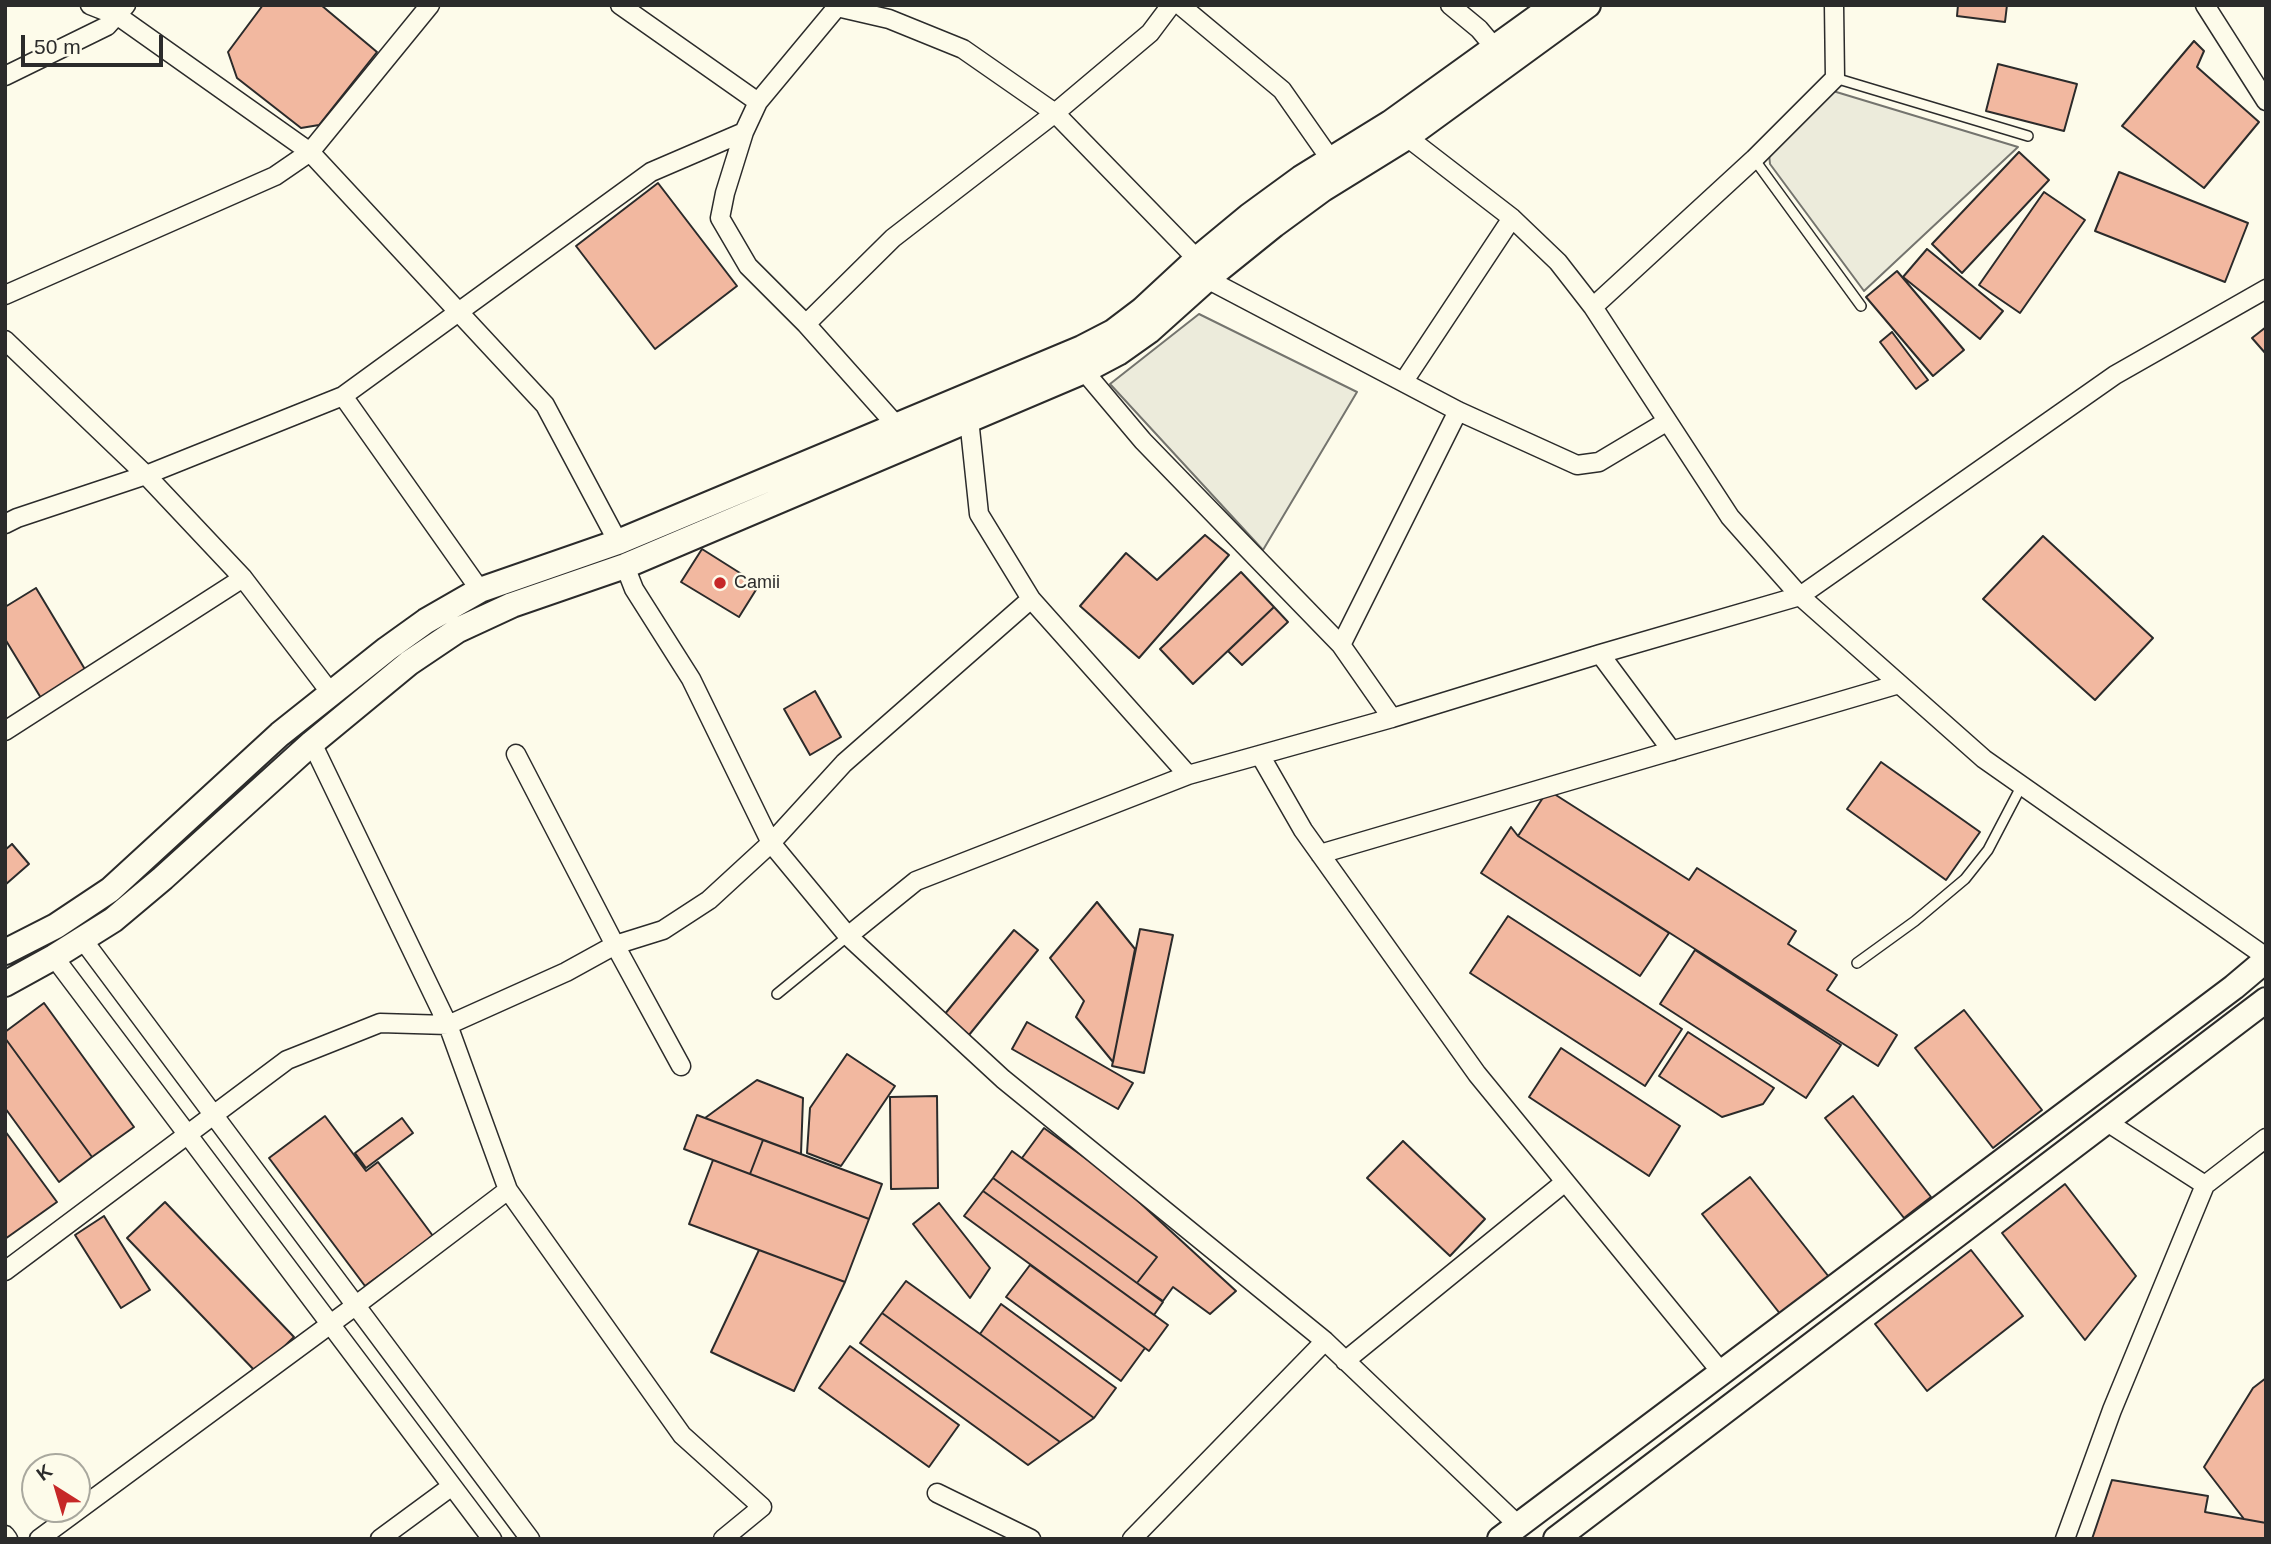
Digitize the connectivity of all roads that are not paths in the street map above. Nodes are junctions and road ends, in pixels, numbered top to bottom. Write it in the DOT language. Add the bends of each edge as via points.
graph roads {
  1 [pos="90,5"];
  2 [pos="430,5"];
  3 [pos="620,5"];
  4 [pos="1171,5"];
  5 [pos="1180,5"];
  6 [pos="1450,5"];
  7 [pos="1554,5"];
  8 [pos="1588,5"];
  9 [pos="1834,5"];
  10 [pos="2205,5"];
  11 [pos="838,6"];
  12 [pos="122,11"];
  13 [pos="1495,48"];
  14 [pos="5,76"];
  15 [pos="1835,78"];
  16 [pos="2266,101"];
  17 [pos="758,102"];
  18 [pos="1055,113"];
  19 [pos="1399,130"];
  20 [pos="744,132"];
  21 [pos="2028,136"];
  22 [pos="310,152"];
  23 [pos="1754,159"];
  24 [pos="1331,160"];
  25 [pos="1512,218"];
  26 [pos="1202,269"];
  27 [pos="2266,289"];
  28 [pos="5,295"];
  29 [pos="1861,306"];
  30 [pos="1593,307"];
  31 [pos="461,312"];
  32 [pos="806,324"];
  33 [pos="5,340"];
  34 [pos="1084,371"];
  35 [pos="1404,381"];
  36 [pos="343,396"];
  37 [pos="1458,411"];
  38 [pos="969,419"];
  39 [pos="1666,422"];
  40 [pos="896,425"];
  41 [pos="146,475"];
  42 [pos="5,524"];
  43 [pos="622,554"];
  44 [pos="243,578"];
  45 [pos="480,590"];
  46 [pos="1800,596"];
  47 [pos="1031,599"];
  48 [pos="1341,645"];
  49 [pos="1600,654"];
  50 [pos="1899,684"];
  51 [pos="330,692"];
  52 [pos="1392,718"];
  53 [pos="5,731"];
  54 [pos="312,743"];
  55 [pos="1672,751"];
  56 [pos="516,754"];
  57 [pos="1260,755"];
  58 [pos="1188,775"];
  59 [pos="2022,785"];
  60 [pos="771,843"];
  61 [pos="1320,854"];
  62 [pos="848,936"];
  63 [pos="82,940"];
  64 [pos="615,945"];
  65 [pos="5,952"];
  66 [pos="54,957"];
  67 [pos="2266,958"];
  68 [pos="1857,963"];
  69 [pos="5,984"];
  70 [pos="778,994"];
  71 [pos="2266,1000"];
  72 [pos="448,1025"];
  73 [pos="681,1066"];
  74 [pos="213,1116"];
  75 [pos="2107,1122"];
  76 [pos="188,1135"];
  77 [pos="2266,1138"];
  78 [pos="1565,1182"];
  79 [pos="2205,1185"];
  80 [pos="508,1190"];
  81 [pos="5,1271"];
  82 [pos="355,1306"];
  83 [pos="330,1324"];
  84 [pos="1325,1341"];
  85 [pos="1345,1361"];
  86 [pos="1722,1373"];
  87 [pos="452,1486"];
  88 [pos="937,1493"];
  89 [pos="1515,1534"];
  90 [pos="39,1539"];
  91 [pos="380,1539"];
  92 [pos="492,1539"];
  93 [pos="530,1539"];
  94 [pos="723,1539"];
  95 [pos="1031,1539"];
  96 [pos="1132,1539"];
  97 [pos="1556,1539"];
  98 [pos="2064,1539"];
  1 -- 12 [label="street"];
  2 -- 22 [label="street"];
  3 -- 17 [label="street"];
  4 -- 18 [label="street" via="1150,33"];
  5 -- 24 [label="street" via="1282,90"];
  6 -- 13 [label="street"];
  7 -- 13 [label="street"];
  8 -- 19 [label="street"];
  9 -- 15 [label="street"];
  10 -- 16 [label="street"];
  11 -- 17 [label="street"];
  11 -- 18 [label="street" via="889,19 963,49"];
  12 -- 14 [label="street" via="107,26"];
  12 -- 22 [label="street"];
  13 -- 19 [label="street"];
  15 -- 21 [label="lane"];
  15 -- 23 [label="street"];
  17 -- 20 [label="street"];
  18 -- 26 [label="street"];
  18 -- 32 [label="street" via="893,238"];
  19 -- 24 [label="street"];
  19 -- 25 [label="street"];
  19 -- 26 [label="street" via="1241,250"];
  20 -- 31 [label="street" via="650,172"];
  20 -- 32 [label="street" via="720,218 748,266"];
  22 -- 28 [label="street" via="275,176"];
  22 -- 31 [label="street"];
  23 -- 29 [label="lane"];
  23 -- 30 [label="street"];
  24 -- 26 [label="street" via="1259,208"];
  25 -- 30 [label="street" via="1558,262"];
  25 -- 35 [label="street"];
  26 -- 34 [label="street" via="1149,331"];
  26 -- 35 [label="street"];
  26 -- 40 [label="street" via="1113,332 1064,358"];
  27 -- 46 [label="street" via="2115,375"];
  30 -- 39 [label="street"];
  31 -- 36 [label="street"];
  31 -- 43 [label="street" via="545,405"];
  32 -- 40 [label="street"];
  33 -- 41 [label="street"];
  34 -- 38 [label="street"];
  34 -- 48 [label="street" via="1143,441"];
  35 -- 37 [label="street"];
  36 -- 41 [label="street"];
  36 -- 45 [label="street"];
  37 -- 39 [label="street" via="1577,465 1599,462"];
  37 -- 48 [label="street"];
  38 -- 43 [label="street"];
  38 -- 47 [label="street" via="979,514"];
  39 -- 46 [label="street" via="1730,517"];
  40 -- 43 [label="street"];
  41 -- 42 [label="street"];
  41 -- 44 [label="street"];
  43 -- 45 [label="street"];
  43 -- 54 [label="street" via="458,630 409,663"];
  43 -- 60 [label="street" via="634,589 691,679"];
  44 -- 51 [label="street"];
  44 -- 53 [label="street"];
  45 -- 51 [label="street" via="426,621"];
  46 -- 49 [label="street"];
  46 -- 50 [label="street"];
  47 -- 58 [label="street"];
  47 -- 60 [label="street" via="844,763"];
  48 -- 52 [label="street"];
  49 -- 52 [label="street"];
  49 -- 55 [label="street"];
  50 -- 55 [label="street"];
  50 -- 59 [label="street" via="1984,759"];
  51 -- 65 [label="street" via="110,890 56,926"];
  52 -- 57 [label="street"];
  54 -- 63 [label="street" via="163,878"];
  54 -- 72 [label="street"];
  55 -- 61 [label="street"];
  56 -- 64 [label="street"];
  57 -- 58 [label="street"];
  57 -- 61 [label="street"];
  58 -- 62 [label="street" via="916,881"];
  59 -- 67 [label="street"];
  59 -- 68 [label="lane" via="1988,850 1965,879"];
  60 -- 62 [label="street"];
  60 -- 64 [label="street" via="697,908 663,930"];
  61 -- 78 [label="street" via="1477,1073"];
  62 -- 70 [label="lane"];
  62 -- 84 [label="street" via="1003,1079"];
  63 -- 66 [label="street"];
  63 -- 74 [label="street"];
  64 -- 72 [label="street"];
  64 -- 73 [label="street"];
  66 -- 69 [label="street"];
  66 -- 76 [label="street"];
  67 -- 86 [label="street" via="2234,988"];
  71 -- 75 [label="street"];
  72 -- 74 [label="street" via="380,1023 287,1060"];
  72 -- 80 [label="street"];
  74 -- 76 [label="street"];
  74 -- 82 [label="street"];
  75 -- 79 [label="street"];
  75 -- 97 [label="street"];
  76 -- 81 [label="street"];
  76 -- 83 [label="street"];
  77 -- 79 [label="street"];
  78 -- 85 [label="street"];
  78 -- 86 [label="street"];
  79 -- 98 [label="street"];
  80 -- 82 [label="street"];
  80 -- 94 [label="street" via="682,1434 762,1507"];
  82 -- 83 [label="street"];
  82 -- 93 [label="street"];
  83 -- 87 [label="street"];
  83 -- 90 [label="street"];
  84 -- 85 [label="street"];
  84 -- 96 [label="street"];
  85 -- 89 [label="street"];
  86 -- 89 [label="street"];
  87 -- 91 [label="street"];
  87 -- 92 [label="street"];
  88 -- 95 [label="street"];
}
